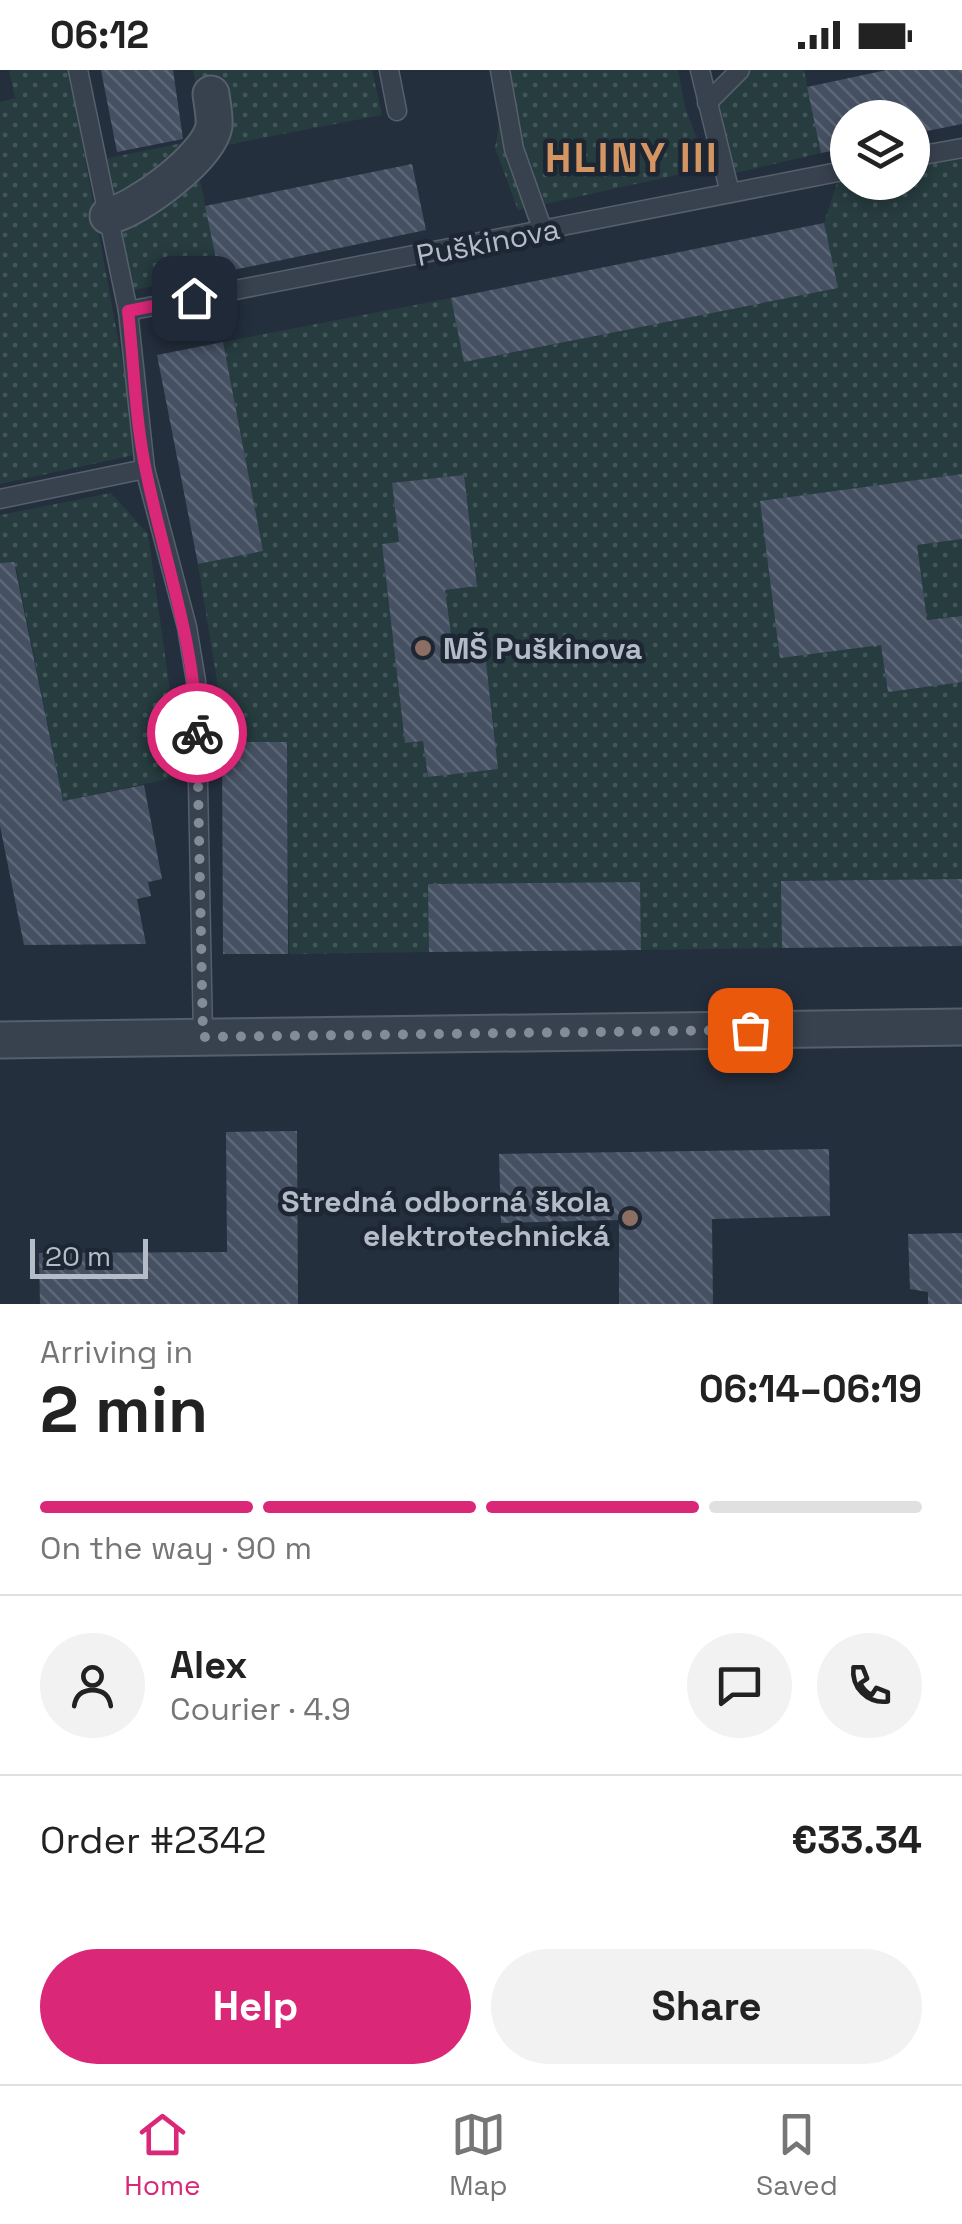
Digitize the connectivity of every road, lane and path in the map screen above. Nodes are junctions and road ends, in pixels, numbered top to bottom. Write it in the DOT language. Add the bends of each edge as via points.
graph roads {
  1 [pos="78,70"];
  2 [pos="389,70"];
  3 [pos="500,70"];
  4 [pos="700,70"];
  5 [pos="740,70"];
  6 [pos="211,94"];
  7 [pos="707,103"];
  8 [pos="397,111"];
  9 [pos="962,148"];
  10 [pos="930,154"];
  11 [pos="830,174"];
  12 [pos="730,193"];
  13 [pos="108,216"];
  14 [pos="542,231"];
  15 [pos="128,311"];
  16 [pos="145,469"];
  17 [pos="0,499"];
  18 [pos="962,1027"];
  19 [pos="203,1037"];
  20 [pos="0,1040"];
  1 -- 13 [label="lane"];
  2 -- 8 [label="lane"];
  3 -- 14 [label="lane" via="514,149"];
  4 -- 7 [label="lane"];
  5 -- 7 [label="lane"];
  6 -- 13 [label="street" via="214,128 201,152 130,211"];
  7 -- 12 [label="lane"];
  9 -- 10 [label="lane"];
  11 -- 12 [label="lane, Puškinova"];
  12 -- 14 [label="lane, Puškinova"];
  13 -- 15 [label="lane"];
  14 -- 15 [label="lane, Puškinova"];
  15 -- 16 [label="lane"];
  16 -- 17 [label="lane"];
  16 -- 19 [label="lane" via="196,681"];
  18 -- 19 [label="street"];
  19 -- 20 [label="street"];
}
